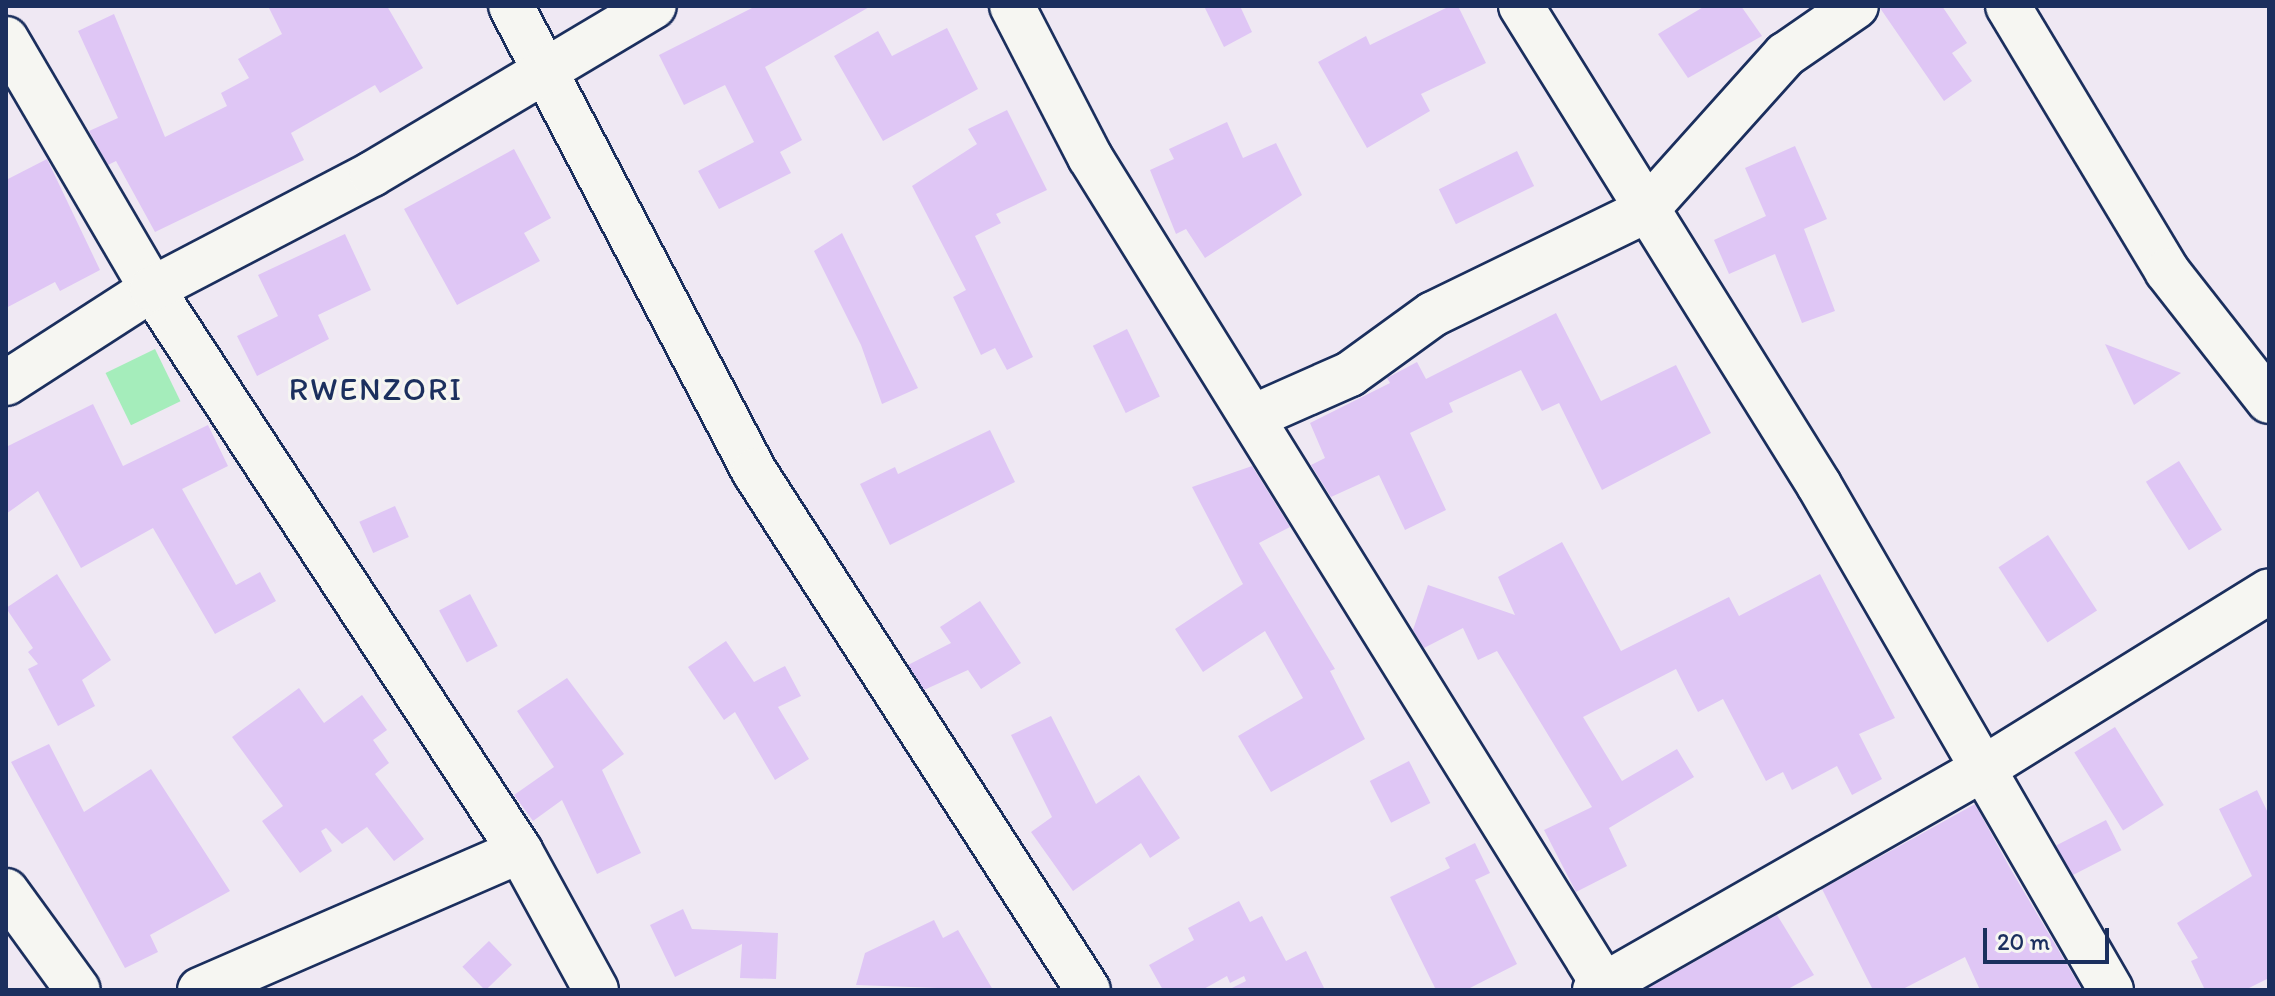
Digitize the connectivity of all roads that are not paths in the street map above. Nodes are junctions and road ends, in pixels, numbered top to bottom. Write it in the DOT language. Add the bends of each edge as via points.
graph roads {
  1 [pos="511,6"];
  2 [pos="654,6"];
  3 [pos="1012,6"];
  4 [pos="1521,6"];
  5 [pos="1856,6"];
  6 [pos="2008,6"];
  7 [pos="6,39"];
  8 [pos="548,68"];
  9 [pos="1645,211"];
  10 [pos="152,289"];
  11 [pos="6,383"];
  12 [pos="2269,401"];
  13 [pos="1253,417"];
  14 [pos="2269,591"];
  15 [pos="1984,768"];
  16 [pos="520,851"];
  17 [pos="6,891"];
  18 [pos="6,941"];
  19 [pos="1602,988"];
  20 [pos="63,990"];
  21 [pos="78,990"];
  22 [pos="200,990"];
  23 [pos="596,990"];
  24 [pos="1088,990"];
  25 [pos="2111,990"];
  1 -- 8 [label="street"];
  2 -- 8 [label="street"];
  3 -- 13 [label="street" via="1090,157"];
  4 -- 9 [label="street"];
  5 -- 9 [label="street" via="1785,55"];
  6 -- 12 [label="street" via="2167,271"];
  7 -- 10 [label="street"];
  8 -- 10 [label="street" via="372,174"];
  8 -- 24 [label="street" via="754,471"];
  9 -- 13 [label="street" via="1433,314 1350,374"];
  9 -- 15 [label="street" via="1819,485"];
  10 -- 11 [label="street"];
  10 -- 16 [label="street"];
  13 -- 19 [label="street"];
  14 -- 15 [label="street"];
  15 -- 19 [label="street"];
  15 -- 25 [label="street"];
  16 -- 22 [label="street"];
  16 -- 23 [label="street"];
  17 -- 21 [label="street"];
  18 -- 20 [label="street"];
}
